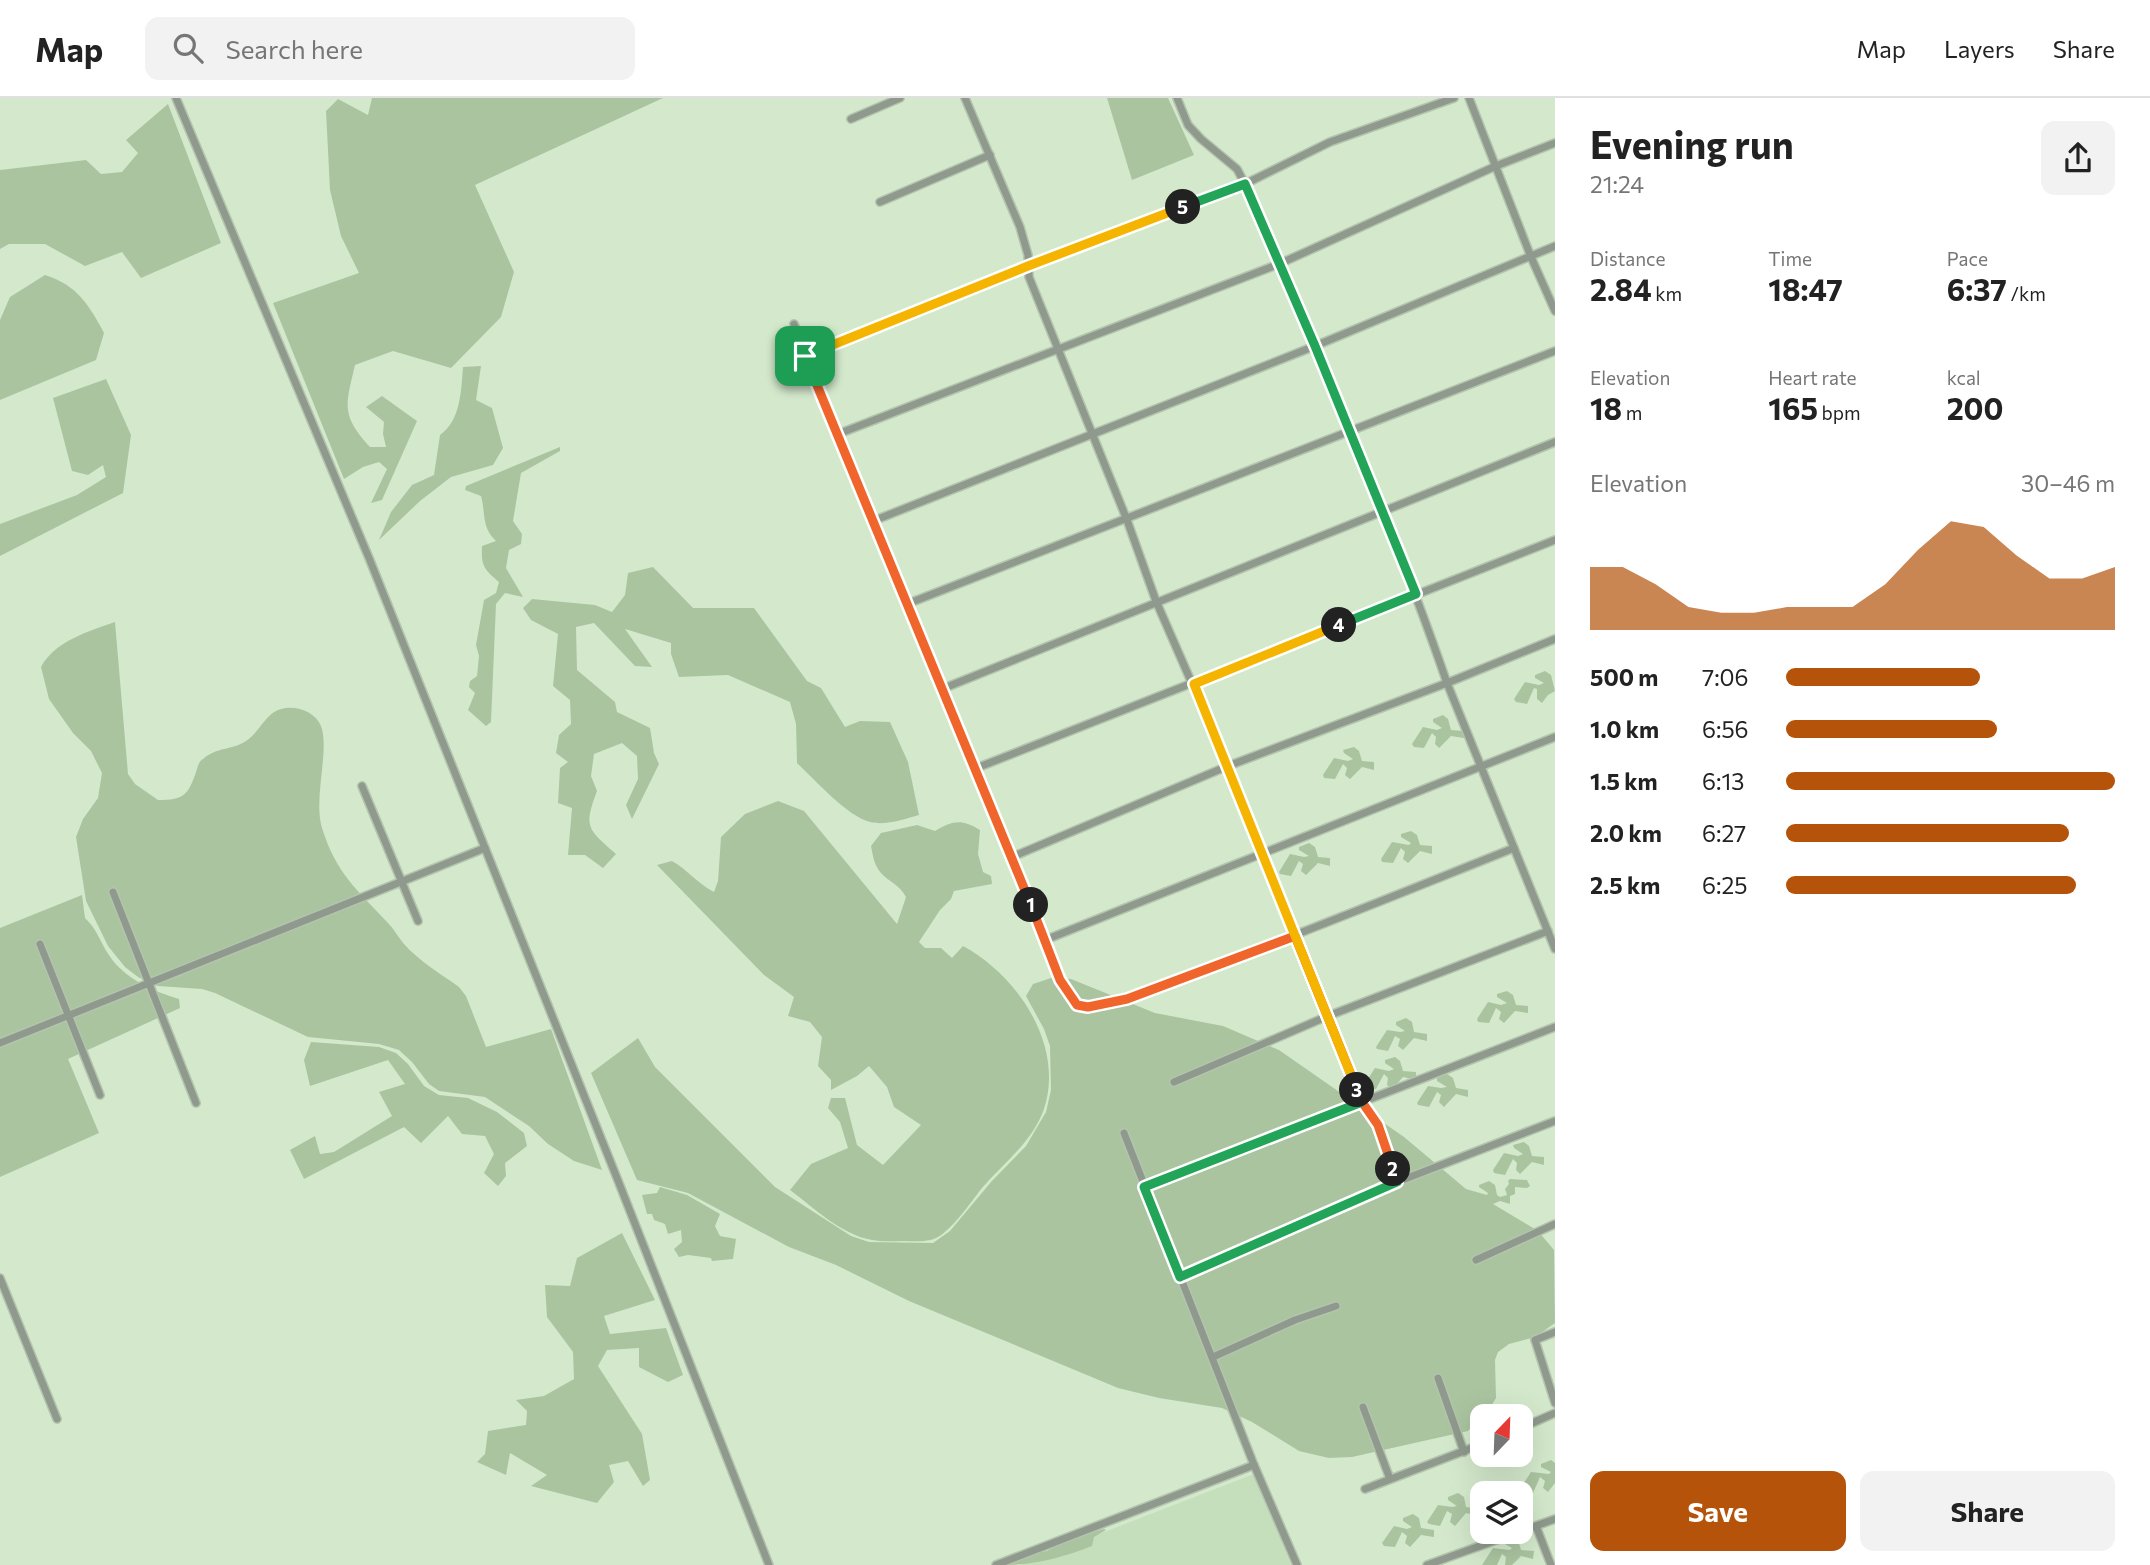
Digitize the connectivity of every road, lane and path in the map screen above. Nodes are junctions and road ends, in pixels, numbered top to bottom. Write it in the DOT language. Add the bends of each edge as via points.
graph roads {
  1 [pos="176,98"];
  2 [pos="901,98"];
  3 [pos="965,98"];
  4 [pos="1177,98"];
  5 [pos="1454,98"];
  6 [pos="1469,98"];
  7 [pos="851,119"];
  8 [pos="1555,143"];
  9 [pos="990,155"];
  10 [pos="1496,166"];
  11 [pos="1245,184"];
  12 [pos="880,202"];
  13 [pos="1555,246"];
  14 [pos="1531,257"];
  15 [pos="1279,264"];
  16 [pos="1028,266"];
  17 [pos="1555,311"];
  18 [pos="794,324"];
  19 [pos="1315,346"];
  20 [pos="1059,347"];
  21 [pos="1555,351"];
  22 [pos="805,356"];
  23 [pos="1350,431"];
  24 [pos="1091,433"];
  25 [pos="838,434"];
  26 [pos="1555,442"];
  27 [pos="1382,510"];
  28 [pos="1126,520"];
  29 [pos="873,521"];
  30 [pos="1555,540"];
  31 [pos="1416,594"];
  32 [pos="1156,601"];
  33 [pos="907,604"];
  34 [pos="1555,639"];
  35 [pos="1447,683"];
  36 [pos="1194,684"];
  37 [pos="942,689"];
  38 [pos="1555,737"];
  39 [pos="1228,766"];
  40 [pos="1481,767"];
  41 [pos="974,769"];
  42 [pos="362,786"];
  43 [pos="485,848"];
  44 [pos="1514,848"];
  45 [pos="1263,855"];
  46 [pos="1012,857"];
  47 [pos="401,881"];
  48 [pos="113,892"];
  49 [pos="418,921"];
  50 [pos="1548,931"];
  51 [pos="1295,936"];
  52 [pos="1045,940"];
  53 [pos="40,944"];
  54 [pos="1555,949"];
  55 [pos="149,983"];
  56 [pos="68,1015"];
  57 [pos="1328,1016"];
  58 [pos="1555,1027"];
  59 [pos="0,1043"];
  60 [pos="1174,1082"];
  61 [pos="100,1096"];
  62 [pos="1362,1102"];
  63 [pos="196,1103"];
  64 [pos="1555,1121"];
  65 [pos="1124,1133"];
  66 [pos="1397,1182"];
  67 [pos="1144,1187"];
  68 [pos="1555,1224"];
  69 [pos="1476,1260"];
  70 [pos="1180,1277"];
  71 [pos="0,1278"];
  72 [pos="1336,1306"];
  73 [pos="1555,1332"];
  74 [pos="1213,1357"];
  75 [pos="1438,1378"];
  76 [pos="1555,1403"];
  77 [pos="1363,1407"];
  78 [pos="1555,1413"];
  79 [pos="57,1419"];
  80 [pos="1533,1423"];
  81 [pos="1470,1449"];
  82 [pos="1464,1452"];
  83 [pos="1254,1465"];
  84 [pos="1390,1479"];
  85 [pos="1365,1489"];
  86 [pos="1555,1519"];
  87 [pos="1536,1526"];
  88 [pos="1455,1555"];
  89 [pos="768,1565"];
  90 [pos="996,1565"];
  91 [pos="1297,1565"];
  92 [pos="1427,1565"];
  93 [pos="1459,1565"];
  94 [pos="1551,1565"];
  1 -- 43 [label="street"];
  2 -- 7 [label="street"];
  3 -- 9 [label="street"];
  4 -- 11 [label="street" via="1188,125 1237,169"];
  5 -- 11 [label="street" via="1329,142"];
  6 -- 10 [label="street"];
  8 -- 10 [label="street"];
  9 -- 12 [label="street"];
  9 -- 16 [label="street" via="1020,226"];
  10 -- 14 [label="street"];
  10 -- 15 [label="street"];
  11 -- 15 [label="street"];
  11 -- 16 [label="street"];
  13 -- 14 [label="street"];
  14 -- 17 [label="street"];
  14 -- 19 [label="street"];
  15 -- 19 [label="street"];
  15 -- 20 [label="street"];
  16 -- 20 [label="street"];
  16 -- 22 [label="street"];
  18 -- 22 [label="street"];
  19 -- 23 [label="street"];
  19 -- 24 [label="street"];
  20 -- 24 [label="street"];
  20 -- 25 [label="street"];
  21 -- 23 [label="street"];
  22 -- 25 [label="street"];
  23 -- 27 [label="street"];
  23 -- 28 [label="street"];
  24 -- 28 [label="street"];
  24 -- 29 [label="street"];
  25 -- 29 [label="street"];
  26 -- 27 [label="street"];
  27 -- 31 [label="street"];
  27 -- 32 [label="street"];
  28 -- 32 [label="street"];
  28 -- 33 [label="street"];
  29 -- 33 [label="street"];
  30 -- 31 [label="street"];
  31 -- 35 [label="street"];
  31 -- 36 [label="street"];
  32 -- 36 [label="street"];
  32 -- 37 [label="street"];
  33 -- 37 [label="street"];
  34 -- 35 [label="street"];
  35 -- 39 [label="street"];
  35 -- 40 [label="street"];
  36 -- 39 [label="street"];
  36 -- 41 [label="street"];
  37 -- 41 [label="street"];
  38 -- 40 [label="street"];
  39 -- 45 [label="street"];
  39 -- 46 [label="street"];
  40 -- 44 [label="street"];
  40 -- 45 [label="street"];
  41 -- 46 [label="street"];
  42 -- 47 [label="street"];
  43 -- 47 [label="street"];
  43 -- 89 [label="street"];
  44 -- 50 [label="street"];
  44 -- 51 [label="street"];
  45 -- 51 [label="street"];
  45 -- 52 [label="street"];
  46 -- 52 [label="street"];
  47 -- 49 [label="street"];
  47 -- 55 [label="street"];
  48 -- 55 [label="street"];
  50 -- 54 [label="street"];
  50 -- 57 [label="street"];
  51 -- 52 [label="street" via="1127,999 1088,1007 1077,1005 1070,997"];
  51 -- 57 [label="street"];
  53 -- 56 [label="street"];
  55 -- 56 [label="street"];
  55 -- 63 [label="street"];
  56 -- 59 [label="street"];
  56 -- 61 [label="street"];
  57 -- 60 [label="street"];
  57 -- 62 [label="street"];
  58 -- 62 [label="street"];
  62 -- 66 [label="street" via="1378,1125"];
  62 -- 67 [label="street"];
  64 -- 66 [label="street"];
  65 -- 67 [label="street"];
  66 -- 70 [label="street"];
  67 -- 70 [label="street"];
  68 -- 69 [label="street"];
  70 -- 74 [label="street"];
  71 -- 79 [label="street"];
  72 -- 74 [label="street"];
  73 -- 76 [label="street" via="1535,1340"];
  74 -- 83 [label="street"];
  75 -- 82 [label="street"];
  77 -- 84 [label="street"];
  78 -- 80 [label="street"];
  81 -- 82 [label="street"];
  82 -- 84 [label="street"];
  83 -- 90 [label="street"];
  83 -- 91 [label="street"];
  84 -- 85 [label="street"];
  86 -- 87 [label="street"];
  87 -- 88 [label="street"];
  87 -- 94 [label="street"];
  88 -- 92 [label="street"];
  88 -- 93 [label="street"];
}
